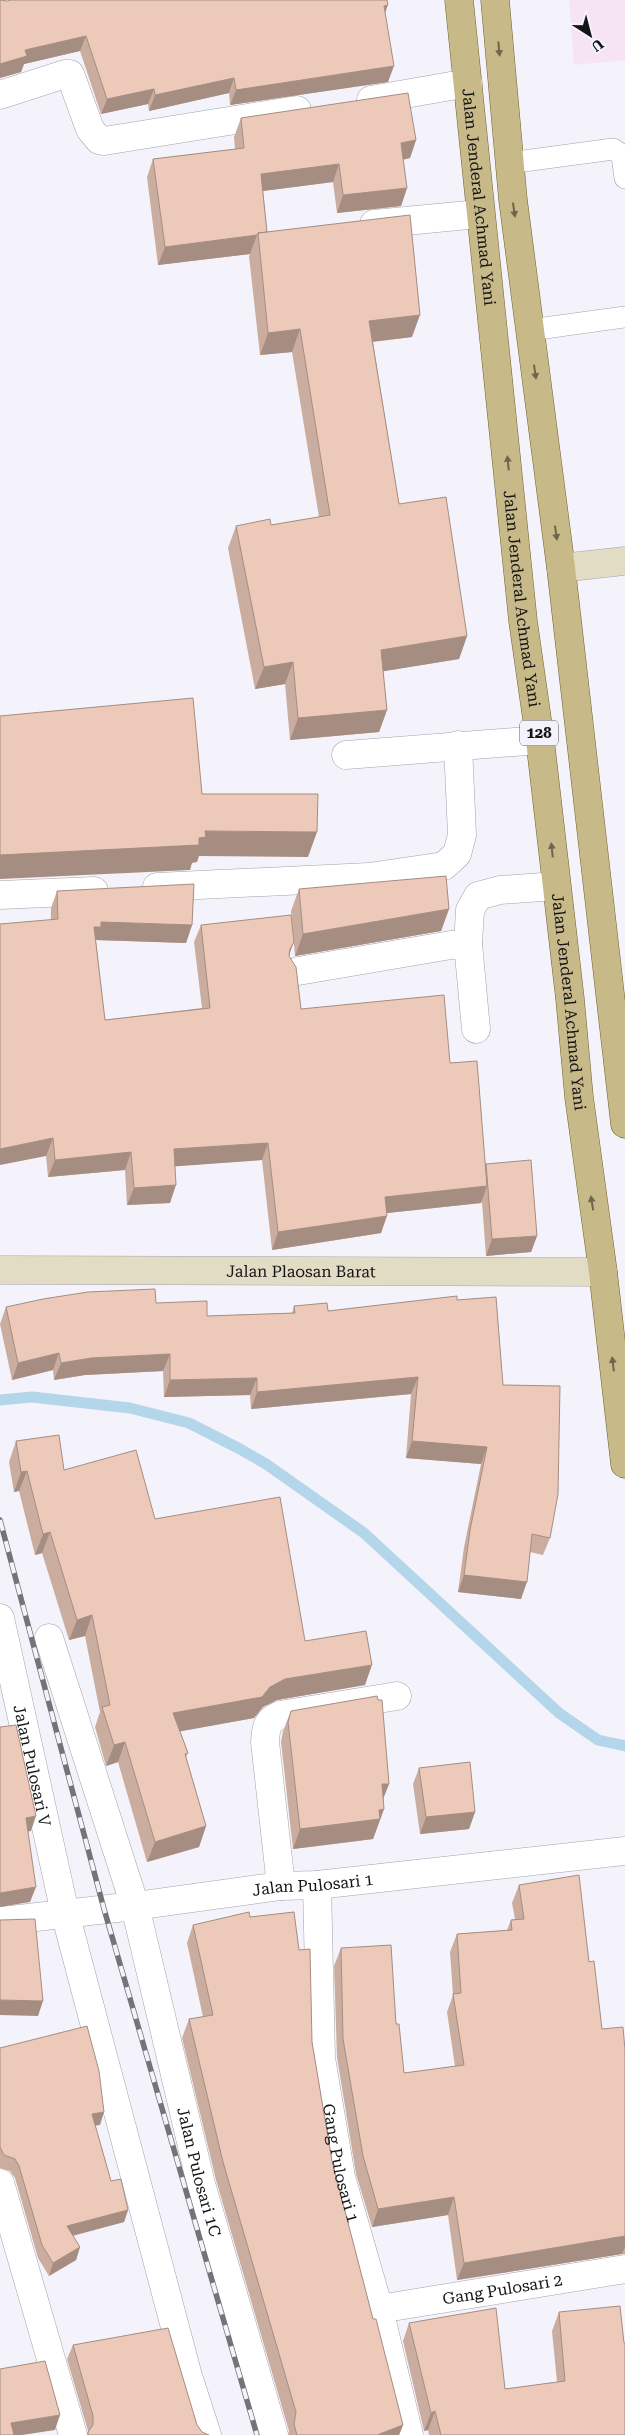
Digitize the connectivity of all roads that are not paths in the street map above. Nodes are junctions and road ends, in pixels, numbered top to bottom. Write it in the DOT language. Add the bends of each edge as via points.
graph roads {
  1 [pos="6,0"];
  2 [pos="458,0"];
  3 [pos="495,0"];
  4 [pos="0,1"];
  5 [pos="468,83"];
  6 [pos="0,95"];
  7 [pos="509,163"];
  8 [pos="625,178"];
  9 [pos="479,214"];
  10 [pos="350,227"];
  11 [pos="622,317"];
  12 [pos="542,328"];
  13 [pos="625,562"];
  14 [pos="561,568"];
  15 [pos="540,740"];
  16 [pos="458,745"];
  17 [pos="346,755"];
  18 [pos="556,886"];
  19 [pos="0,895"];
  20 [pos="468,944"];
  21 [pos="298,972"];
  22 [pos="476,1029"];
  23 [pos="625,1124"];
  24 [pos="0,1270"];
  25 [pos="603,1272"];
  26 [pos="625,1464"];
  27 [pos="0,1618"];
  28 [pos="49,1638"];
  29 [pos="397,1696"];
  30 [pos="625,1851"];
  31 [pos="317,1885"];
  32 [pos="281,1886"];
  33 [pos="135,1906"];
  34 [pos="65,1913"];
  35 [pos="0,1921"];
  36 [pos="0,2183"];
  37 [pos="625,2269"];
  38 [pos="379,2309"];
  39 [pos="73,2435"];
  40 [pos="207,2435"];
  41 [pos="274,2435"];
  42 [pos="409,2435"];
  1 -- 4 [label="street"];
  2 -- 5 [label="main road, Jalan Jenderal Achmad Yani / 128"];
  3 -- 7 [label="main road, Jalan Jenderal Achmad Yani / 128, one-way"];
  5 -- 6 [label="street" via="104,140 99,140 90,129 70,74"];
  5 -- 9 [label="main road, Jalan Jenderal Achmad Yani / 128"];
  7 -- 8 [label="lane" via="613,149 622,155"];
  7 -- 12 [label="main road, Jalan Jenderal Achmad Yani / 128, one-way"];
  9 -- 10 [label="street"];
  15 -- 9 [label="main road, Jalan Jenderal Achmad Yani / 128, one-way" via="523,621"];
  11 -- 12 [label="lane"];
  12 -- 14 [label="main road, Jalan Jenderal Achmad Yani / 128, one-way"];
  13 -- 14 [label="street"];
  14 -- 23 [label="main road, Jalan Jenderal Achmad Yani / 128"];
  15 -- 16 [label="street"];
  18 -- 15 [label="main road, Jalan Jenderal Achmad Yani / 128, one-way"];
  16 -- 17 [label="street"];
  16 -- 19 [label="street" via="462,835 457,854 444,866 369,877"];
  18 -- 20 [label="street" via="500,890 478,896 470,910"];
  25 -- 18 [label="main road, Jalan Jenderal Achmad Yani / 128, one-way" via="587,1169"];
  20 -- 21 [label="street"];
  20 -- 22 [label="street"];
  24 -- 25 [label="street, Jalan Plaosan Barat"];
  26 -- 25 [label="main road, Jalan Jenderal Achmad Yani / 128, one-way"];
  27 -- 34 [label="street, Jalan Pulosari V"];
  28 -- 33 [label="street, Jalan Pulosari 1C"];
  29 -- 32 [label="street" via="280,1716 270,1720 266,1726"];
  30 -- 31 [label="street, Jalan Pulosari 1"];
  31 -- 32 [label="street, Jalan Pulosari 1"];
  31 -- 38 [label="street, Gang Pulosari 1" via="321,2058 341,2177"];
  32 -- 33 [label="street, Jalan Pulosari 1"];
  33 -- 34 [label="street, Jalan Pulosari 1"];
  33 -- 41 [label="street, Jalan Pulosari 1C" via="201,2184"];
  34 -- 35 [label="street, Jalan Pulosari 1"];
  34 -- 40 [label="street, Jalan Pulosari V" via="188,2376"];
  36 -- 39 [label="street"];
  37 -- 38 [label="street, Gang Pulosari 2"];
  38 -- 42 [label="street, Gang Pulosari 1"];
}
